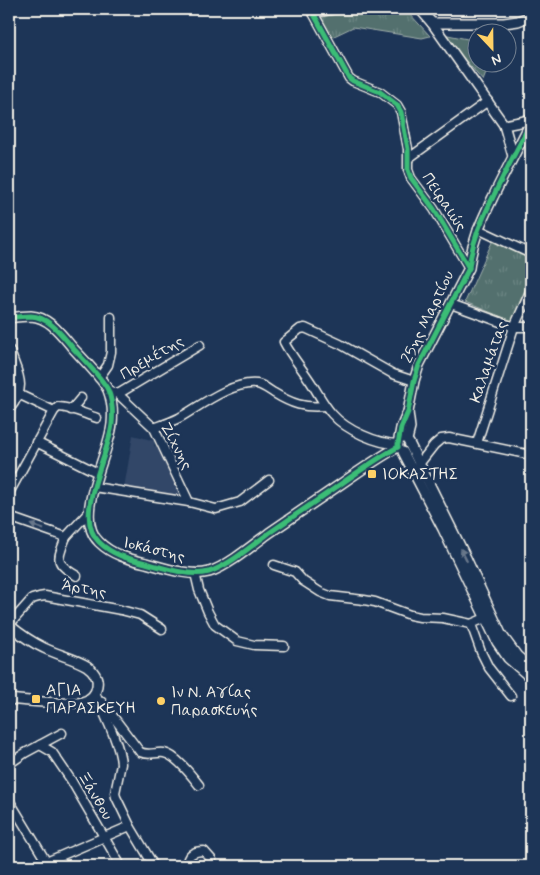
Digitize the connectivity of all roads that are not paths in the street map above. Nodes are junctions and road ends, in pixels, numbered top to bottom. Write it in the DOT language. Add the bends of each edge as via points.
graph roads {
  1 [pos="336,9"];
  2 [pos="420,9"];
  3 [pos="312,11"];
  4 [pos="531,16"];
  5 [pos="432,23"];
  6 [pos="488,101"];
  7 [pos="531,120"];
  8 [pos="504,125"];
  9 [pos="513,156"];
  10 [pos="409,158"];
  11 [pos="478,230"];
  12 [pos="531,254"];
  13 [pos="469,268"];
  14 [pos="531,290"];
  15 [pos="530,299"];
  16 [pos="451,304"];
  17 [pos="9,318"];
  18 [pos="111,318"];
  19 [pos="514,327"];
  20 [pos="531,327"];
  21 [pos="200,345"];
  22 [pos="9,350"];
  23 [pos="99,378"];
  24 [pos="414,381"];
  25 [pos="108,390"];
  26 [pos="18,394"];
  27 [pos="118,394"];
  28 [pos="81,398"];
  29 [pos="326,406"];
  30 [pos="9,409"];
  31 [pos="71,410"];
  32 [pos="54,411"];
  33 [pos="408,412"];
  34 [pos="97,418"];
  35 [pos="154,428"];
  36 [pos="36,442"];
  37 [pos="408,442"];
  38 [pos="477,443"];
  39 [pos="400,448"];
  40 [pos="531,455"];
  41 [pos="420,464"];
  42 [pos="414,472"];
  43 [pos="98,473"];
  44 [pos="269,480"];
  45 [pos="94,487"];
  46 [pos="9,493"];
  47 [pos="189,502"];
  48 [pos="88,512"];
  49 [pos="9,517"];
  50 [pos="66,537"];
  51 [pos="274,566"];
  52 [pos="195,573"];
  53 [pos="77,576"];
  54 [pos="488,617"];
  55 [pos="471,624"];
  56 [pos="9,625"];
  57 [pos="162,629"];
  58 [pos="284,646"];
  59 [pos="531,668"];
  60 [pos="531,678"];
  61 [pos="95,693"];
  62 [pos="511,696"];
  63 [pos="9,699"];
  64 [pos="62,732"];
  65 [pos="40,745"];
  66 [pos="9,764"];
  67 [pos="199,785"];
  68 [pos="9,800"];
  69 [pos="130,826"];
  70 [pos="104,838"];
  71 [pos="9,860"];
  72 [pos="212,860"];
  73 [pos="48,864"];
  74 [pos="12,866"];
  75 [pos="37,866"];
  76 [pos="121,866"];
  77 [pos="154,866"];
  78 [pos="188,866"];
  1 -- 3 [label="street"];
  2 -- 5 [label="street"];
  3 -- 10 [label="street, Πειραιώς" via="349,78 380,92 397,105"];
  4 -- 5 [label="street" via="504,23"];
  5 -- 6 [label="street"];
  6 -- 8 [label="street"];
  6 -- 10 [label="street"];
  7 -- 8 [label="street"];
  7 -- 9 [label="street, 25ης Μαρτίου"];
  8 -- 9 [label="street"];
  9 -- 11 [label="street, 25ης Μαρτίου"];
  10 -- 13 [label="street, Πειραιώς" via="411,178 434,209"];
  11 -- 12 [label="street"];
  11 -- 13 [label="street, 25ης Μαρτίου"];
  13 -- 16 [label="street, 25ης Μαρτίου"];
  14 -- 15 [label="street, Καλαμάτας"];
  15 -- 19 [label="street, Καλαμάτας"];
  16 -- 19 [label="street"];
  16 -- 24 [label="street, 25ης Μαρτίου" via="423,356"];
  17 -- 23 [label="street, Ιοκάστης" via="31,316 44,319"];
  18 -- 23 [label="street" via="111,352 108,365"];
  19 -- 20 [label="street"];
  19 -- 38 [label="street, Καλαμάτας"];
  21 -- 27 [label="street, Πρεμέτης"];
  22 -- 26 [label="street" via="19,377"];
  23 -- 25 [label="street, Ιοκάστης"];
  24 -- 29 [label="street" via="393,374 331,339 300,329 284,343"];
  24 -- 33 [label="street, 25ης Μαρτίου"];
  25 -- 27 [label="street, Ζίχνης"];
  25 -- 43 [label="street, Ιοκάστης" via="112,424"];
  26 -- 30 [label="street"];
  26 -- 32 [label="street"];
  27 -- 35 [label="street, Ζίχνης"];
  28 -- 31 [label="street"];
  29 -- 35 [label="street" via="293,403 258,384 239,386"];
  29 -- 39 [label="street" via="339,421 352,429"];
  31 -- 32 [label="street" via="58,407"];
  31 -- 34 [label="street"];
  32 -- 36 [label="street"];
  33 -- 37 [label="street, 25ης Μαρτίου"];
  33 -- 39 [label="street, 25ης Μαρτίου" via="401,428"];
  35 -- 47 [label="street, Ζίχνης"];
  36 -- 43 [label="street"];
  36 -- 46 [label="street"];
  37 -- 39 [label="street" via="408,449"];
  37 -- 41 [label="street"];
  38 -- 40 [label="street"];
  38 -- 41 [label="street" via="441,439"];
  39 -- 42 [label="street"];
  39 -- 52 [label="street, Ιοκάστης" via="366,466 219,568"];
  41 -- 42 [label="street"];
  54 -- 41 [label="street, one-way" via="466,558"];
  42 -- 54 [label="street"];
  43 -- 45 [label="street, Ιοκάστης"];
  44 -- 47 [label="street" via="240,502 216,509"];
  45 -- 47 [label="street"];
  45 -- 48 [label="street, Ιοκάστης"];
  48 -- 50 [label="street"];
  48 -- 52 [label="street, Ιοκάστης" via="94,536 114,554"];
  50 -- 49 [label="street, one-way"];
  50 -- 53 [label="street" via="59,556 60,563"];
  51 -- 55 [label="street" via="295,572 313,588 330,596 376,602 420,618 443,618"];
  52 -- 58 [label="street" via="215,625 237,641"];
  54 -- 55 [label="street"];
  54 -- 59 [label="street" via="520,659"];
  54 -- 60 [label="street" via="500,647"];
  55 -- 62 [label="street" via="489,668"];
  56 -- 57 [label="street, Άρτης" via="32,599 45,596 140,615"];
  56 -- 61 [label="street" via="44,648 87,666 97,678"];
  61 -- 63 [label="street" via="88,700 74,703"];
  61 -- 67 [label="street" via="140,752 169,755 191,773"];
  61 -- 69 [label="street" via="121,759 115,792"];
  64 -- 65 [label="street"];
  65 -- 66 [label="street"];
  65 -- 70 [label="street, Ξάνθου" via="52,752"];
  68 -- 73 [label="street"];
  69 -- 70 [label="street"];
  69 -- 77 [label="street"];
  70 -- 73 [label="street"];
  70 -- 76 [label="street, Ξάνθου"];
  71 -- 74 [label="street"];
  72 -- 78 [label="street" via="204,851 198,851 188,856"];
  73 -- 75 [label="street"];
}
